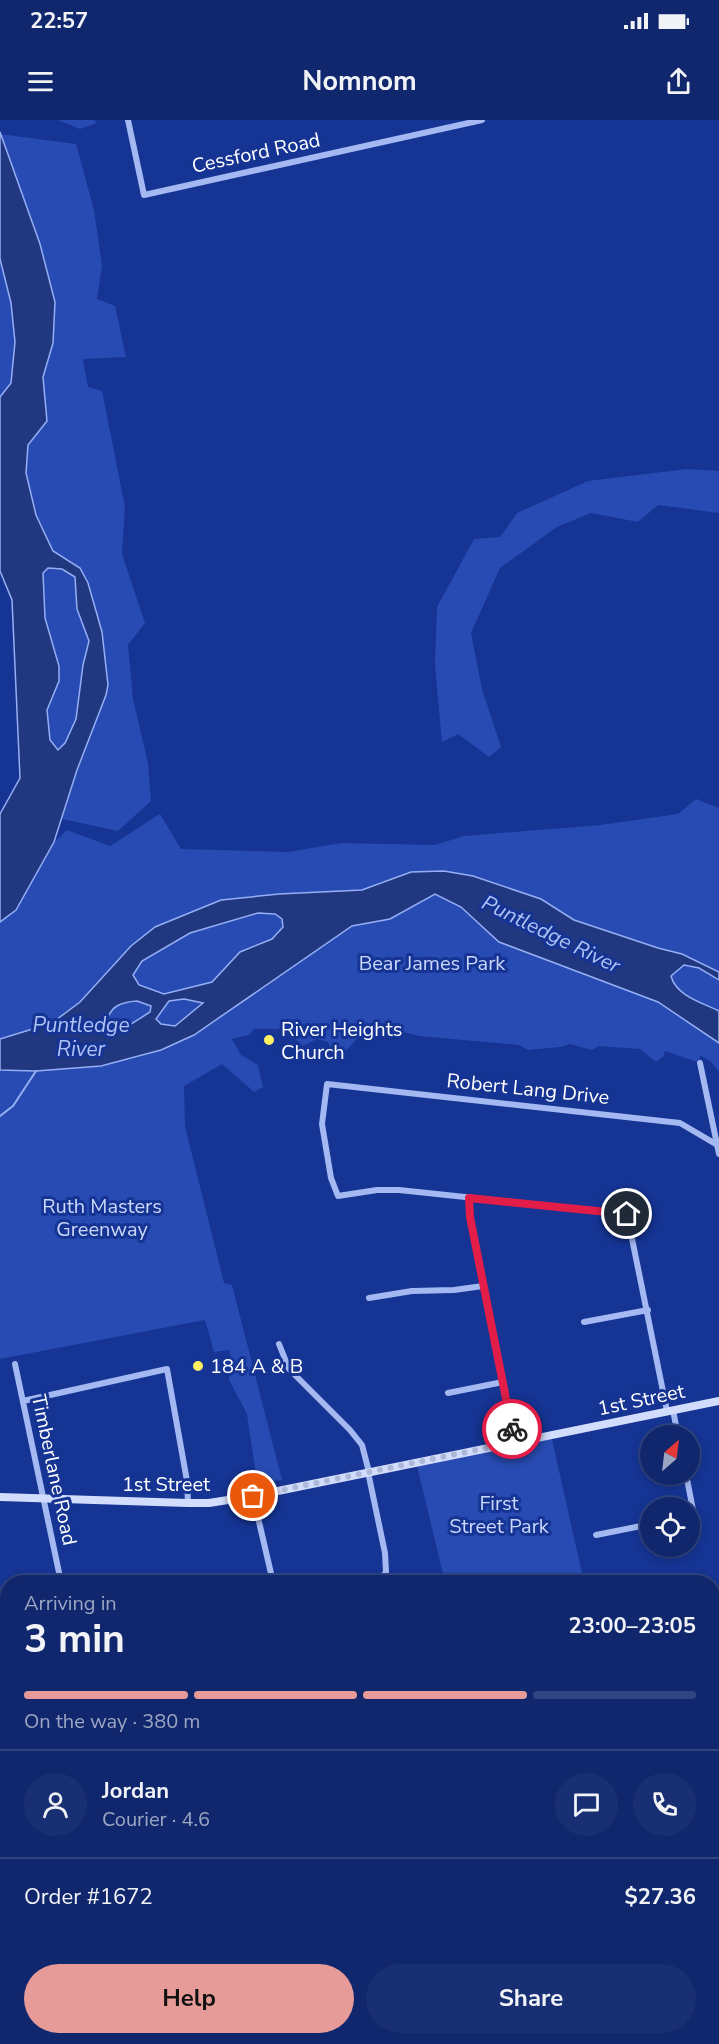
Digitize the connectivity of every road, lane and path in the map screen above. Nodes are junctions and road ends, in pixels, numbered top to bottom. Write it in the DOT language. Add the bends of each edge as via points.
graph roads {
  1 [pos="128,120"];
  2 [pos="482,120"];
  3 [pos="700,1063"];
  4 [pos="718,1146"];
  5 [pos="719,1154"];
  6 [pos="469,1198"];
  7 [pos="483,1286"];
  8 [pos="369,1298"];
  9 [pos="648,1310"];
  10 [pos="584,1322"];
  11 [pos="279,1344"];
  12 [pos="15,1364"];
  13 [pos="503,1382"];
  14 [pos="448,1393"];
  15 [pos="22,1401"];
  16 [pos="719,1401"];
  17 [pos="670,1411"];
  18 [pos="674,1425"];
  19 [pos="515,1442"];
  20 [pos="368,1472"];
  21 [pos="253,1496"];
  22 [pos="0,1497"];
  23 [pos="42,1499"];
  24 [pos="188,1503"];
  25 [pos="640,1526"];
  26 [pos="596,1535"];
  27 [pos="59,1575"];
  28 [pos="271,1575"];
  29 [pos="384,1575"];
  1 -- 2 [label="street, Cessford Road" via="144,195"];
  3 -- 4 [label="street"];
  4 -- 5 [label="street"];
  4 -- 6 [label="street, Robert Lang Drive" via="680,1123 327,1084 322,1124 338,1196 399,1190"];
  6 -- 7 [label="street"];
  6 -- 9 [label="street" via="627,1214"];
  7 -- 8 [label="street"];
  7 -- 13 [label="street"];
  9 -- 10 [label="street"];
  9 -- 17 [label="street"];
  11 -- 20 [label="street" via="289,1369 362,1445"];
  12 -- 15 [label="street, Timberlane Road"];
  13 -- 14 [label="street"];
  13 -- 19 [label="street"];
  15 -- 23 [label="street, Timberlane Road"];
  15 -- 24 [label="street" via="167,1369"];
  16 -- 17 [label="street, 1st Street"];
  17 -- 18 [label="street"];
  17 -- 19 [label="street, 1st Street"];
  19 -- 20 [label="street, 1st Street"];
  20 -- 21 [label="street, 1st Street"];
  20 -- 29 [label="street" via="385,1553"];
  21 -- 24 [label="street, 1st Street"];
  21 -- 28 [label="street"];
  22 -- 23 [label="street, 1st Street"];
  23 -- 24 [label="street, 1st Street"];
  23 -- 27 [label="street, Timberlane Road"];
  25 -- 26 [label="street"];
}
